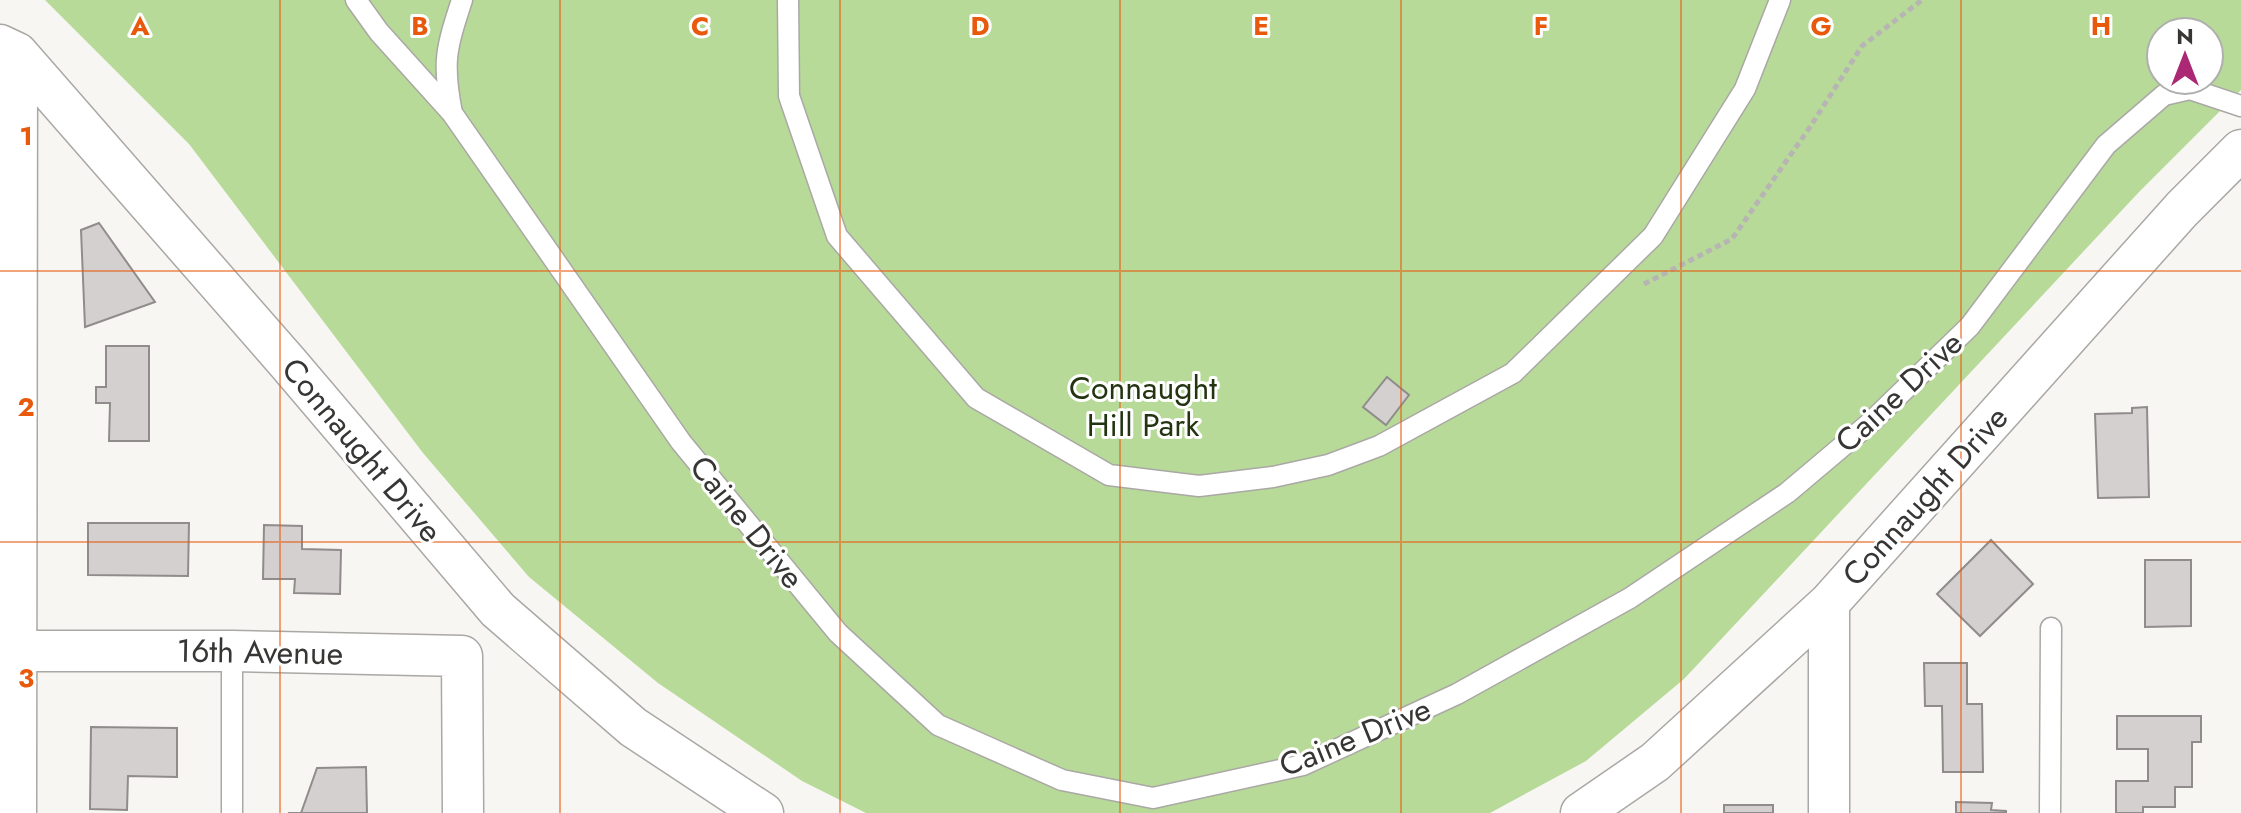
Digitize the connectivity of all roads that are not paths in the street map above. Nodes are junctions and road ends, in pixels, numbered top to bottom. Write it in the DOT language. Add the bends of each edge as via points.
graph roads {
  1 [pos="356,0"];
  2 [pos="462,0"];
  3 [pos="788,0"];
  4 [pos="1780,0"];
  5 [pos="9,49"];
  6 [pos="2241,106"];
  7 [pos="452,113"];
  8 [pos="2241,150"];
  9 [pos="1829,603"];
  10 [pos="498,610"];
  11 [pos="2051,628"];
  12 [pos="8,651"];
  13 [pos="232,651"];
  14 [pos="462,656"];
  15 [pos="1590,811"];
  16 [pos="16,813"];
  17 [pos="232,813"];
  18 [pos="463,813"];
  19 [pos="763,813"];
  20 [pos="1829,813"];
  21 [pos="2050,813"];
  1 -- 7 [label="lane, Caine Drive"];
  2 -- 7 [label="lane, Caine Drive" via="446,49"];
  3 -- 4 [label="lane" via="789,96 837,236 976,398 1109,475 1199,486 1314,468 1379,446 1513,373 1653,236 1745,89"];
  5 -- 10 [label="street, Connaught Drive"];
  5 -- 12 [label="street"];
  6 -- 7 [label="lane, Caine Drive" via="2190,89 2164,95 2106,145 1970,326 1870,423 1787,493 1630,598 1457,694 1303,765 1153,798 1062,780 938,725 838,633 681,442"];
  8 -- 9 [label="street, Connaught Drive"];
  9 -- 15 [label="street, Connaught Drive" via="1655,762"];
  9 -- 20 [label="street"];
  10 -- 14 [label="street"];
  10 -- 19 [label="street, Connaught Drive" via="633,727"];
  11 -- 21 [label="lane"];
  12 -- 13 [label="street, 16th Avenue"];
  12 -- 16 [label="street"];
  13 -- 14 [label="street, 16th Avenue"];
  13 -- 17 [label="lane"];
  14 -- 18 [label="street"];
}
